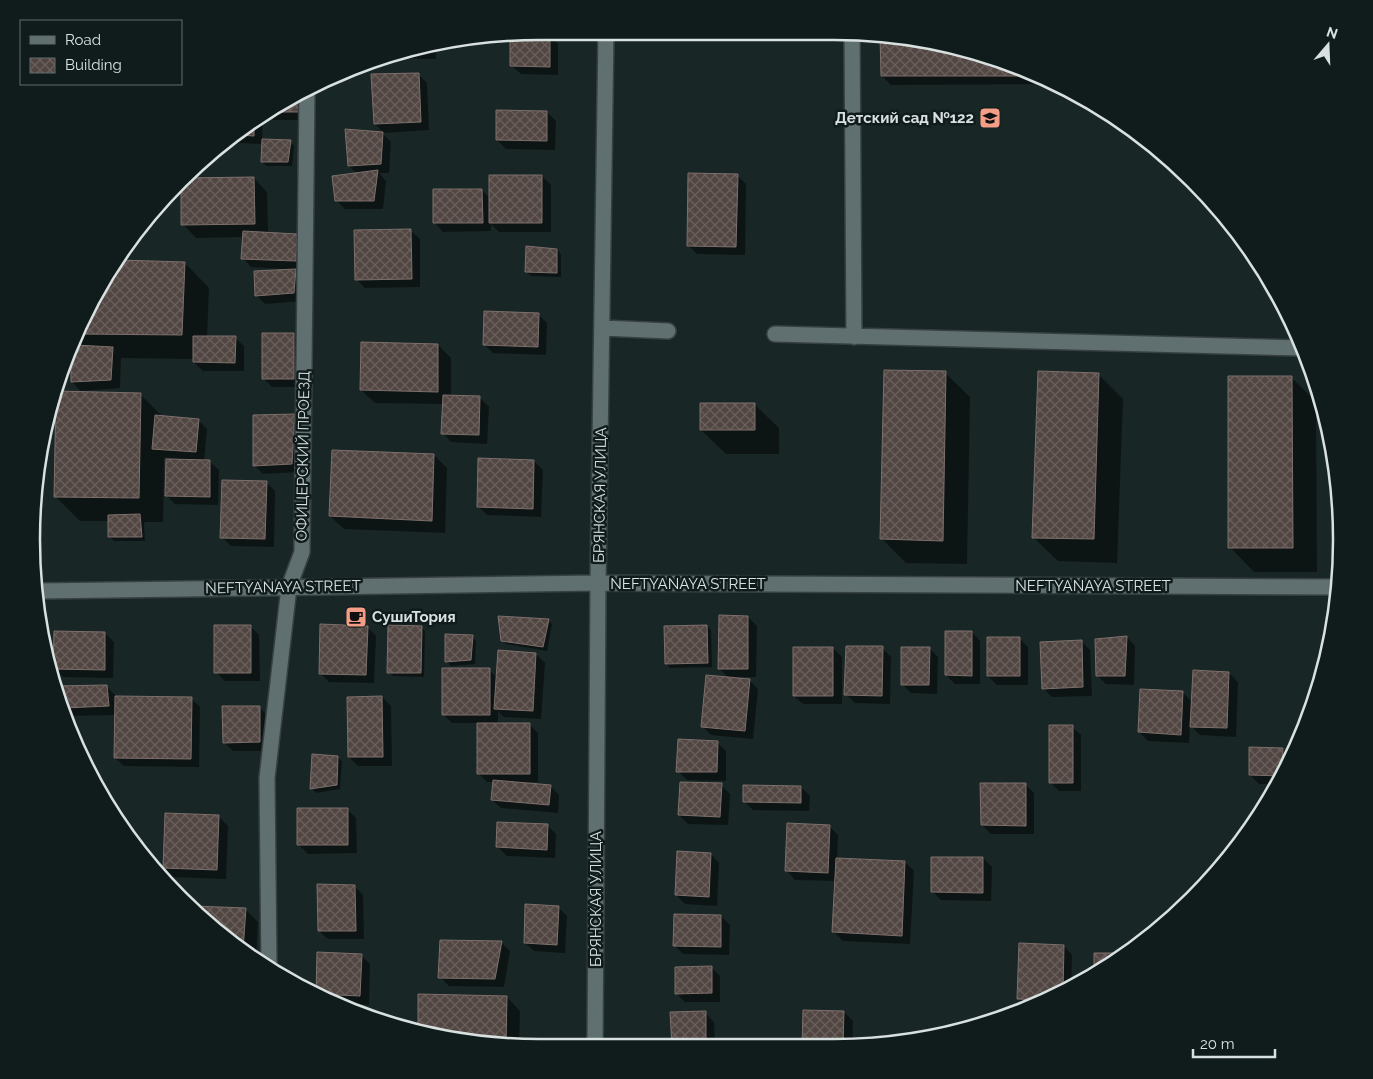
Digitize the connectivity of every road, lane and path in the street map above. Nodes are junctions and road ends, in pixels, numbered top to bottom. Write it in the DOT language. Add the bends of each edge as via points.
graph roads {
  1 [pos="606,40"];
  2 [pos="852,41"];
  3 [pos="307,98"];
  4 [pos="603,328"];
  5 [pos="668,331"];
  6 [pos="775,334"];
  7 [pos="854,337"];
  8 [pos="1295,348"];
  9 [pos="598,583"];
  10 [pos="289,587"];
  11 [pos="1331,587"];
  12 [pos="43,591"];
  13 [pos="269,959"];
  14 [pos="595,1039"];
  1 -- 4 [label="street, БРЯНСКАЯ УЛИЦА"];
  2 -- 7 [label="street"];
  3 -- 10 [label="street, ОФИЦЕРСКИЙ ПРОЕЗД" via="302,552"];
  4 -- 5 [label="street"];
  4 -- 9 [label="street, БРЯНСКАЯ УЛИЦА"];
  6 -- 7 [label="street"];
  7 -- 8 [label="street"];
  9 -- 10 [label="street, NEFTYANAYA STREET"];
  9 -- 11 [label="street, NEFTYANAYA STREET"];
  9 -- 14 [label="street, БРЯНСКАЯ УЛИЦА"];
  10 -- 12 [label="street, NEFTYANAYA STREET"];
  10 -- 13 [label="street, ОФИЦЕРСКИЙ ПРОЕЗД" via="267,778"];
}
